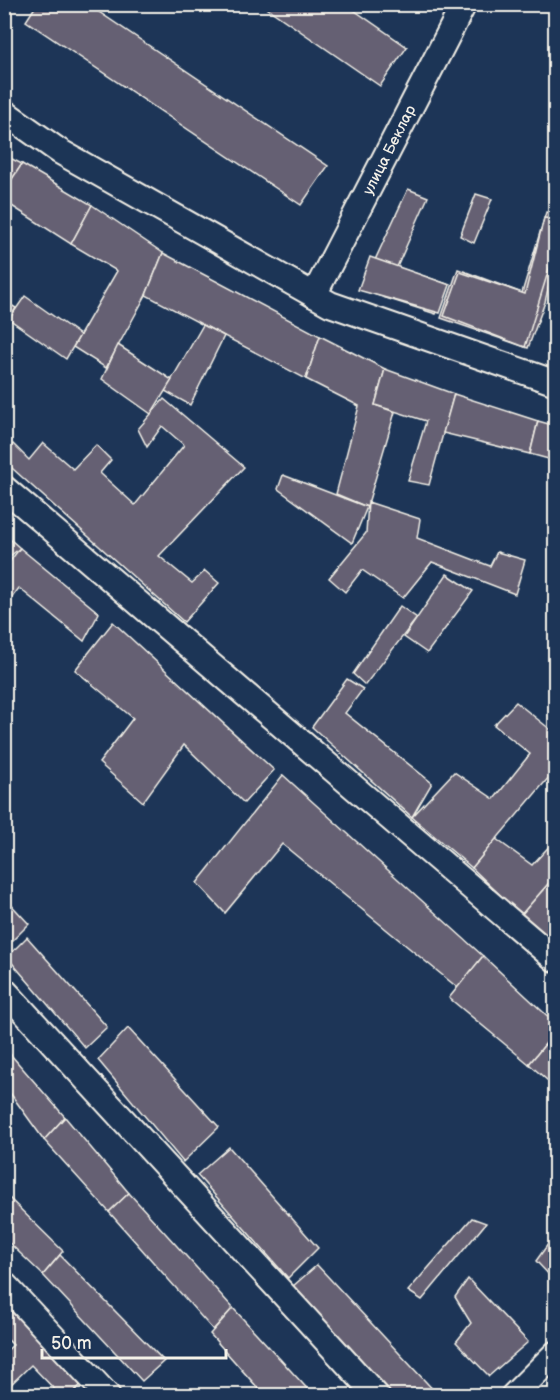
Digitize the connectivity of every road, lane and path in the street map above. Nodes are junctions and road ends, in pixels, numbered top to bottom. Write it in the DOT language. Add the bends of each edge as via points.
graph roads {
  1 [pos="464,4"];
  2 [pos="4,112"];
  3 [pos="314,295"];
  4 [pos="555,383"];
  5 [pos="4,488"];
  6 [pos="555,960"];
  7 [pos="4,990"];
  8 [pos="4,1284"];
  9 [pos="555,1353"];
  10 [pos="108,1395"];
  11 [pos="377,1395"];
  12 [pos="513,1395"];
  1 -- 3 [label="street, улица Беклар"];
  2 -- 3 [label="street" via="59,151"];
  3 -- 4 [label="street"];
  5 -- 6 [label="street"];
  7 -- 11 [label="street"];
  8 -- 10 [label="street"];
  9 -- 12 [label="street"];
}
